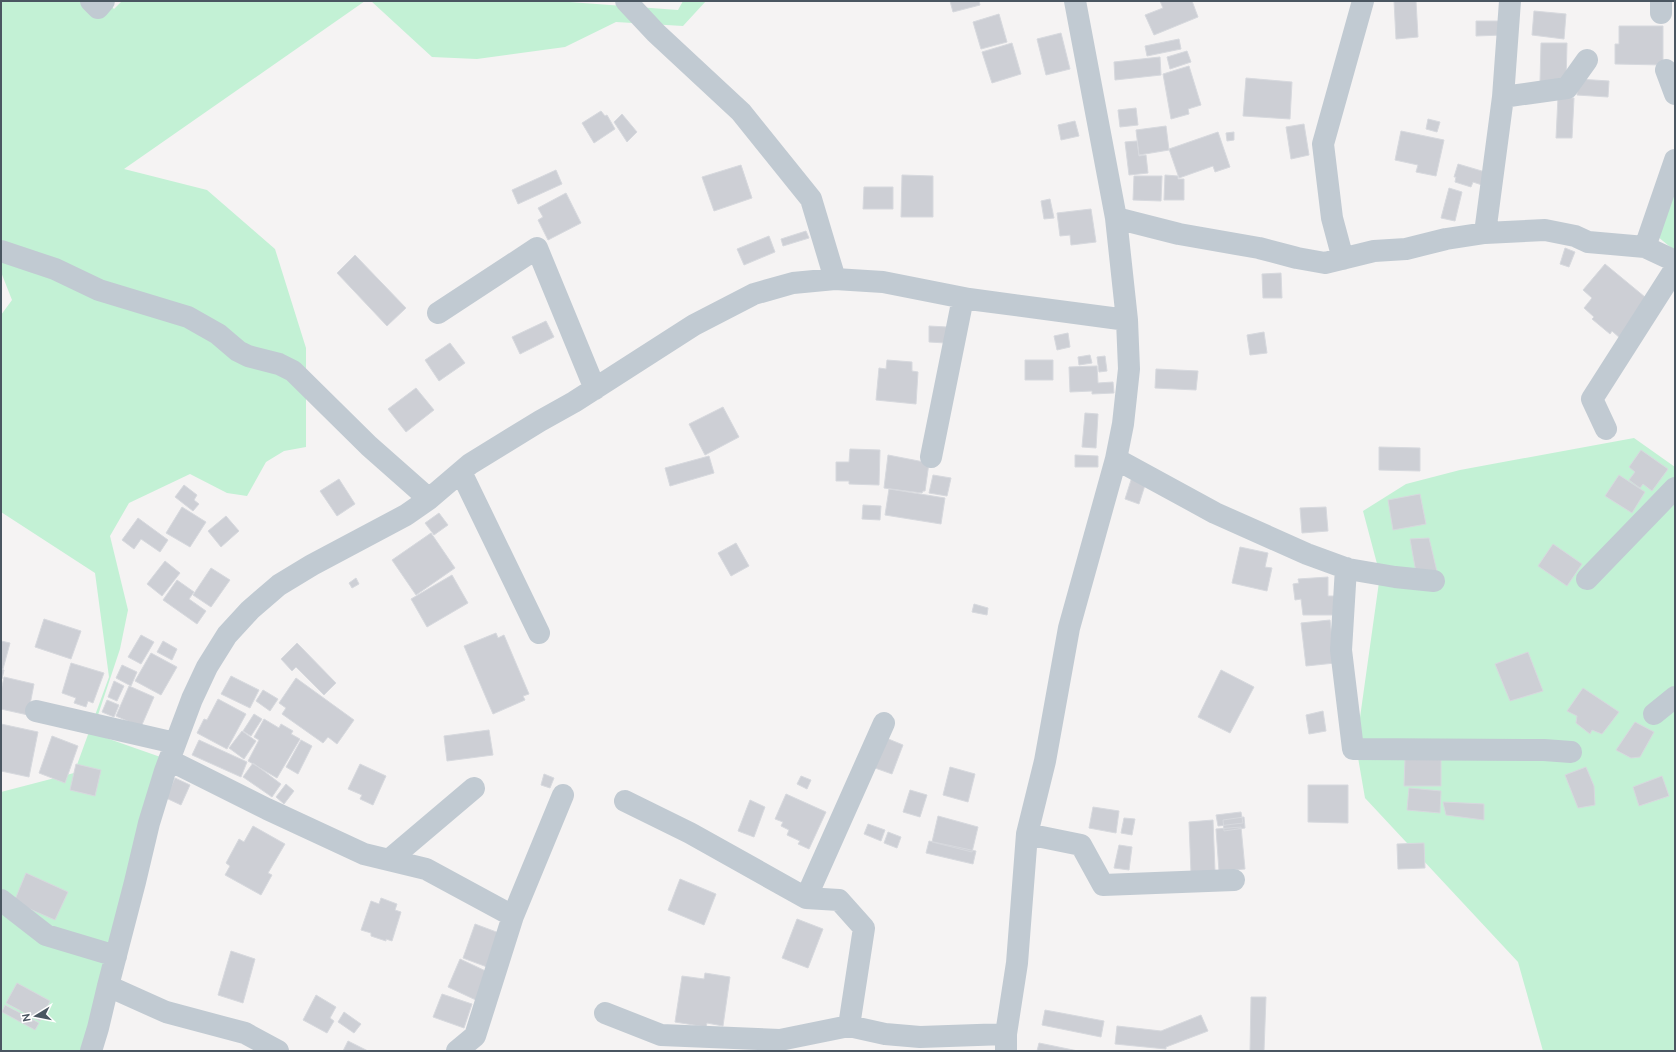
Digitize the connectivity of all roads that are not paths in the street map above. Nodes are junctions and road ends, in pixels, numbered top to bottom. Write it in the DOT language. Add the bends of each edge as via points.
graph roads {
  1 [pos="91,1"];
  2 [pos="104,1"];
  3 [pos="626,1"];
  4 [pos="1075,1"];
  5 [pos="1363,1"];
  6 [pos="1510,1"];
  7 [pos="1587,60"];
  8 [pos="1666,70"];
  9 [pos="1675,94"];
  10 [pos="1503,97"];
  11 [pos="1675,160"];
  12 [pos="1116,218"];
  13 [pos="1485,233"];
  14 [pos="1645,247"];
  15 [pos="1,251"];
  16 [pos="1342,260"];
  17 [pos="1675,261"];
  18 [pos="1675,269"];
  19 [pos="835,279"];
  20 [pos="963,298"];
  21 [pos="438,313"];
  22 [pos="1127,320"];
  23 [pos="595,388"];
  24 [pos="1606,429"];
  25 [pos="931,457"];
  26 [pos="1116,459"];
  27 [pos="461,472"];
  28 [pos="1675,488"];
  29 [pos="429,500"];
  30 [pos="1346,568"];
  31 [pos="1587,579"];
  32 [pos="1434,581"];
  33 [pos="539,633"];
  34 [pos="1675,697"];
  35 [pos="36,711"];
  36 [pos="1654,714"];
  37 [pos="884,723"];
  38 [pos="172,751"];
  39 [pos="1571,752"];
  40 [pos="474,788"];
  41 [pos="563,796"];
  42 [pos="625,801"];
  43 [pos="1027,834"];
  44 [pos="389,860"];
  45 [pos="1234,880"];
  46 [pos="806,898"];
  47 [pos="1,900"];
  48 [pos="513,916"];
  49 [pos="116,956"];
  50 [pos="108,986"];
  51 [pos="605,1013"];
  52 [pos="849,1026"];
  53 [pos="1006,1043"];
  54 [pos="91,1051"];
  55 [pos="278,1051"];
  56 [pos="458,1051"];
  1 -- 2 [label="street" via="98,8"];
  3 -- 19 [label="street" via="656,33 741,112 811,199"];
  4 -- 12 [label="street"];
  5 -- 16 [label="street" via="1323,144 1332,218"];
  6 -- 10 [label="street"];
  7 -- 10 [label="street" via="1567,88"];
  8 -- 9 [label="street"];
  10 -- 13 [label="street"];
  11 -- 14 [label="street"];
  12 -- 16 [label="street" via="1297,258 1325,263"];
  12 -- 22 [label="street"];
  13 -- 14 [label="street" via="1544,230 1575,236 1588,242"];
  13 -- 16 [label="street" via="1446,238 1406,249 1374,251"];
  14 -- 17 [label="street"];
  15 -- 29 [label="street" via="55,269 100,290 188,317 218,334 238,351 293,371 369,446"];
  18 -- 24 [label="street" via="1592,399"];
  19 -- 20 [label="street" via="883,282"];
  19 -- 23 [label="street" via="793,283 754,294 694,325"];
  20 -- 22 [label="street"];
  20 -- 25 [label="street"];
  21 -- 23 [label="street" via="537,248"];
  22 -- 26 [label="street" via="1129,369"];
  23 -- 27 [label="street"];
  26 -- 30 [label="street" via="1215,513 1307,554"];
  26 -- 43 [label="street" via="1069,628 1045,761"];
  27 -- 29 [label="street"];
  27 -- 33 [label="street"];
  28 -- 31 [label="street"];
  29 -- 38 [label="street" via="279,585 250,610 227,635 207,667"];
  30 -- 32 [label="street"];
  30 -- 39 [label="street" via="1341,650 1353,749"];
  34 -- 36 [label="street"];
  35 -- 38 [label="street"];
  37 -- 46 [label="street"];
  38 -- 44 [label="street" via="267,809 364,854"];
  38 -- 49 [label="street" via="149,823"];
  40 -- 44 [label="street"];
  41 -- 48 [label="street"];
  42 -- 46 [label="street" via="690,833"];
  43 -- 45 [label="street" via="1081,845 1103,885"];
  43 -- 53 [label="street" via="1017,963"];
  44 -- 48 [label="street" via="426,869"];
  46 -- 52 [label="street" via="839,900 864,928"];
  47 -- 49 [label="street" via="46,935"];
  48 -- 56 [label="street" via="475,1036"];
  49 -- 50 [label="street"];
  50 -- 54 [label="street"];
  50 -- 55 [label="street" via="166,1012 245,1033"];
  51 -- 52 [label="street" via="661,1035 780,1040"];
  52 -- 53 [label="street" via="885,1034"];
}
